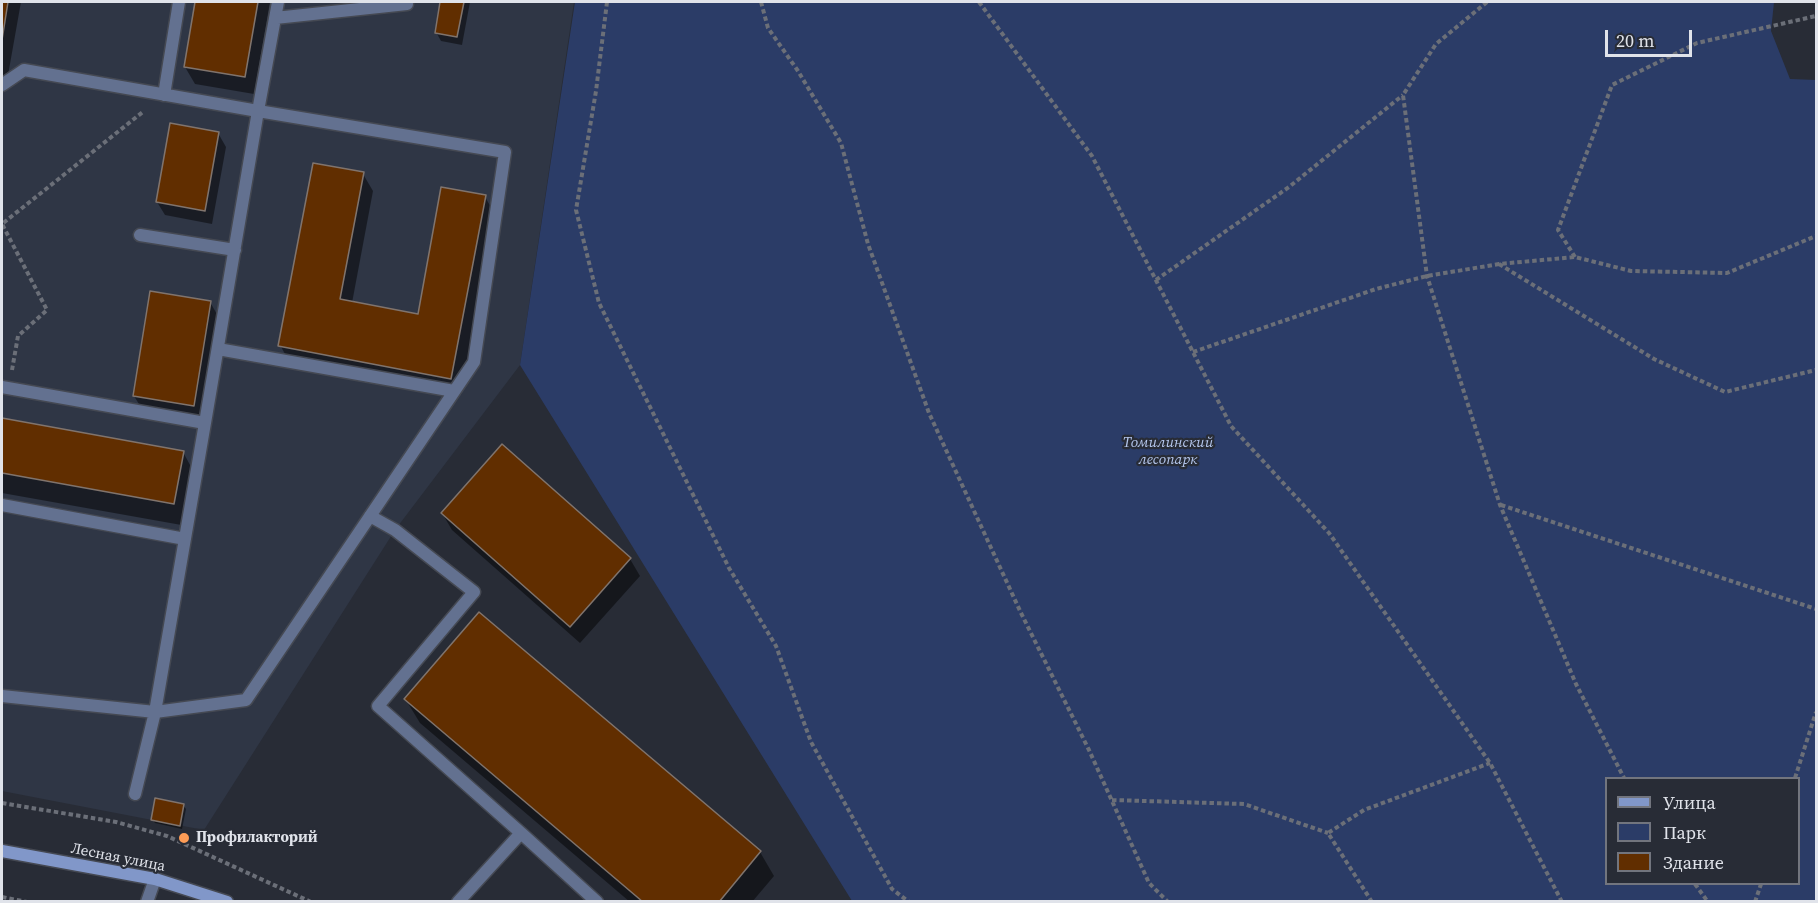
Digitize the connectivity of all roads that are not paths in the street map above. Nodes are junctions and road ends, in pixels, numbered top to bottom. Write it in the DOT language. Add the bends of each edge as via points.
graph roads {
  1 [pos="179,2"];
  2 [pos="278,2"];
  3 [pos="407,4"];
  4 [pos="275,18"];
  5 [pos="2,85"];
  6 [pos="164,95"];
  7 [pos="258,111"];
  8 [pos="140,235"];
  9 [pos="234,250"];
  10 [pos="218,349"];
  11 [pos="5,388"];
  12 [pos="454,391"];
  13 [pos="205,423"];
  14 [pos="2,506"];
  15 [pos="370,516"];
  16 [pos="185,539"];
  17 [pos="2,696"];
  18 [pos="155,712"];
  19 [pos="135,794"];
  20 [pos="521,833"];
  21 [pos="2,851"];
  22 [pos="155,879"];
  23 [pos="147,902"];
  24 [pos="227,902"];
  25 [pos="458,902"];
  26 [pos="597,902"];
  1 -- 6 [label="lane"];
  2 -- 4 [label="lane"];
  3 -- 4 [label="lane"];
  4 -- 7 [label="lane"];
  5 -- 6 [label="lane" via="24,70"];
  6 -- 7 [label="lane"];
  7 -- 9 [label="lane"];
  7 -- 12 [label="lane" via="504,152 474,362"];
  8 -- 9 [label="lane"];
  9 -- 10 [label="lane"];
  10 -- 12 [label="lane"];
  10 -- 13 [label="lane"];
  11 -- 13 [label="lane"];
  12 -- 15 [label="lane"];
  13 -- 16 [label="lane"];
  14 -- 16 [label="lane"];
  15 -- 18 [label="lane" via="246,700"];
  15 -- 20 [label="lane" via="395,530 474,592 378,706"];
  16 -- 18 [label="lane"];
  17 -- 18 [label="lane"];
  18 -- 19 [label="lane"];
  20 -- 25 [label="lane"];
  20 -- 26 [label="lane"];
  21 -- 22 [label="main road, Лесная улица"];
  22 -- 23 [label="lane"];
  22 -- 24 [label="main road, Лесная улица"];
}
